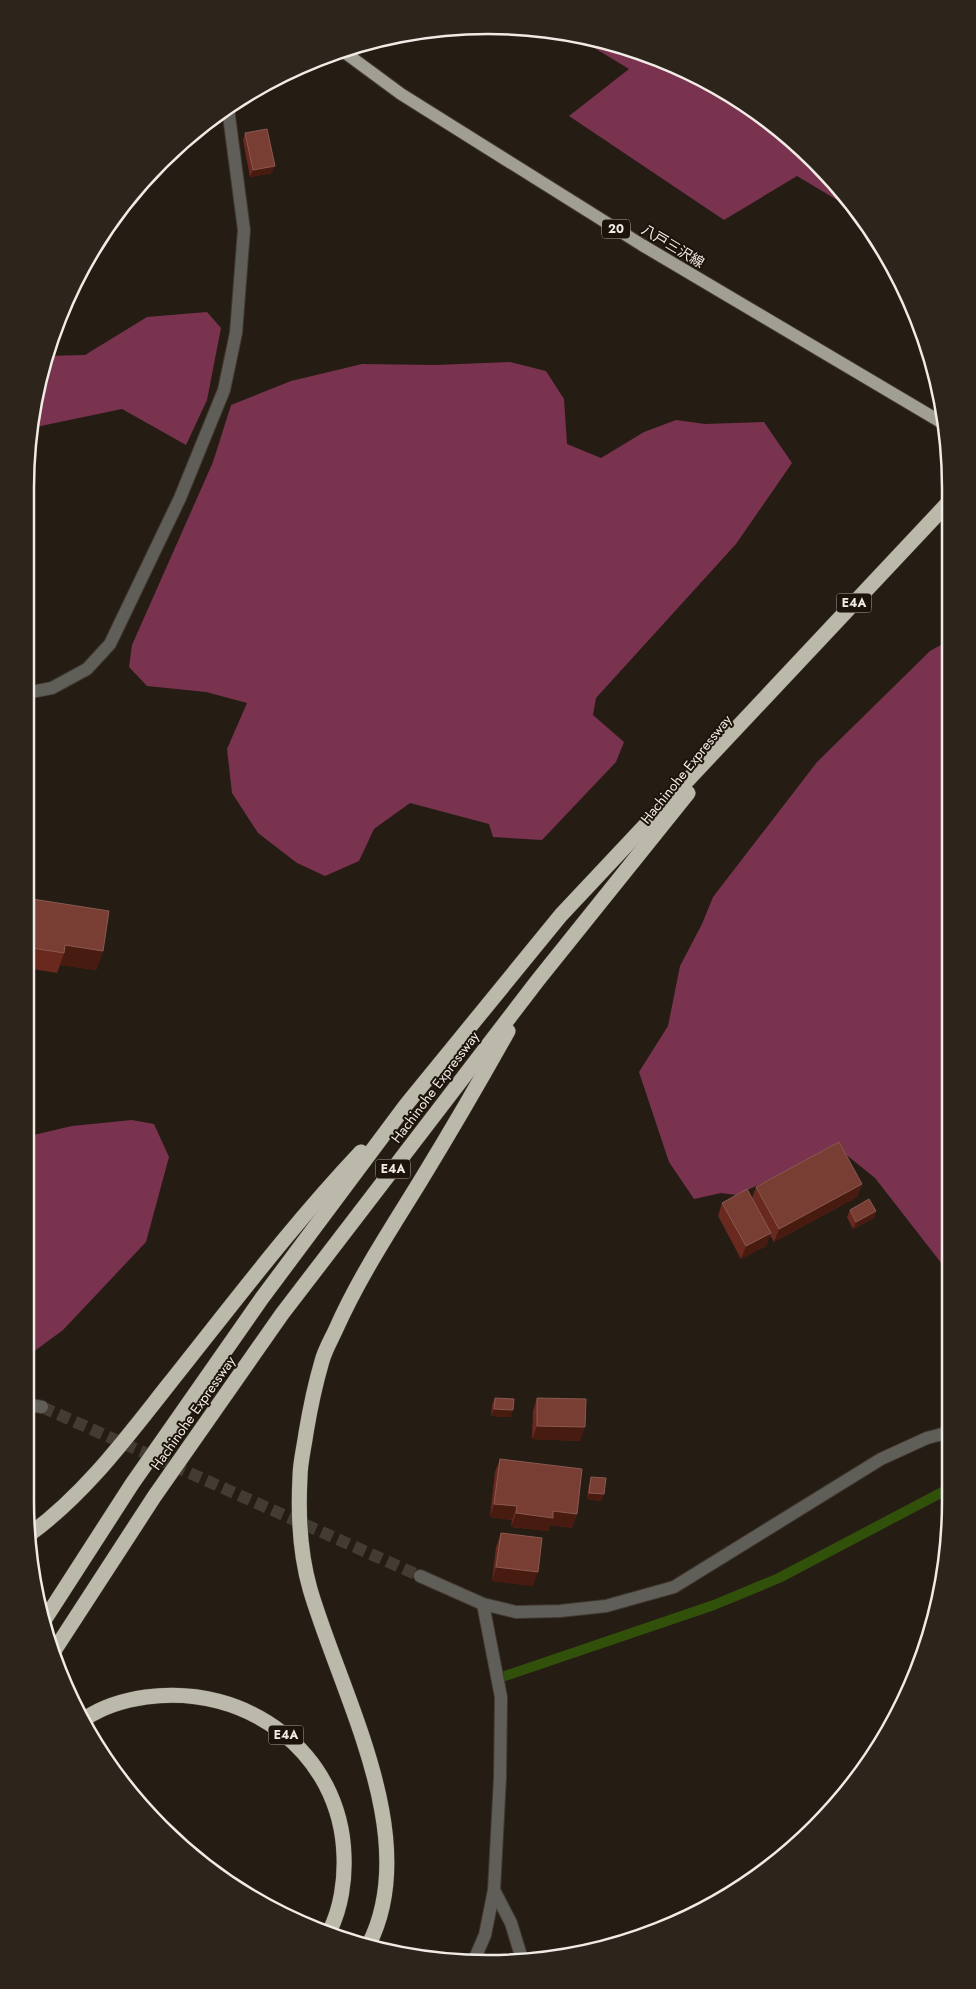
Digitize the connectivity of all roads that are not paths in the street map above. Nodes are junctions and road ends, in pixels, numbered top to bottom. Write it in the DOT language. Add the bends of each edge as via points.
graph roads {
  1 [pos="349,56"];
  2 [pos="229,115"];
  3 [pos="937,420"];
  4 [pos="942,509"];
  5 [pos="34,691"];
  6 [pos="761,702"];
  7 [pos="538,980"];
  8 [pos="406,1105"];
  9 [pos="34,1406"];
  10 [pos="42,1407"];
  11 [pos="942,1434"];
  12 [pos="35,1530"];
  13 [pos="420,1576"];
  14 [pos="483,1604"];
  15 [pos="48,1614"];
  16 [pos="58,1646"];
  17 [pos="89,1716"];
  18 [pos="494,1890"];
  19 [pos="331,1927"];
  20 [pos="371,1940"];
  21 [pos="520,1954"];
  22 [pos="476,1955"];
  1 -- 3 [label="main road, 八戸三沢線 / 20" via="401,94 642,246"];
  2 -- 5 [label="street" via="244,230 236,333 224,390 180,498 110,644 87,669 52,688"];
  4 -- 6 [label="highway, Hachinohe Expressway / E4A"];
  6 -- 7 [label="highway, Hachinohe Expressway / E4A"];
  6 -- 8 [label="highway, Hachinohe Expressway / E4A" via="561,915"];
  7 -- 16 [label="highway, Hachinohe Expressway / E4A" via="282,1314 154,1497"];
  7 -- 20 [label="highway, E4A" via="460,1116 352,1292 323,1359 309,1416 300,1475 300,1531 310,1588 372,1769 387,1834 384,1900"];
  8 -- 12 [label="highway, E4A" via="314,1201 117,1450 75,1496"];
  8 -- 15 [label="highway, Hachinohe Expressway / E4A" via="256,1306 132,1484"];
  9 -- 10 [label="street"];
  11 -- 14 [label="street" via="881,1459 674,1587 606,1606 560,1611 516,1612"];
  13 -- 14 [label="street"];
  14 -- 18 [label="street" via="501,1697"];
  17 -- 19 [label="highway, E4A" via="132,1699 179,1694 234,1706 265,1720 290,1738 311,1760 338,1811 344,1839 345,1868 340,1900"];
  18 -- 21 [label="street" via="511,1923"];
  18 -- 22 [label="street" via="485,1935"];
}
